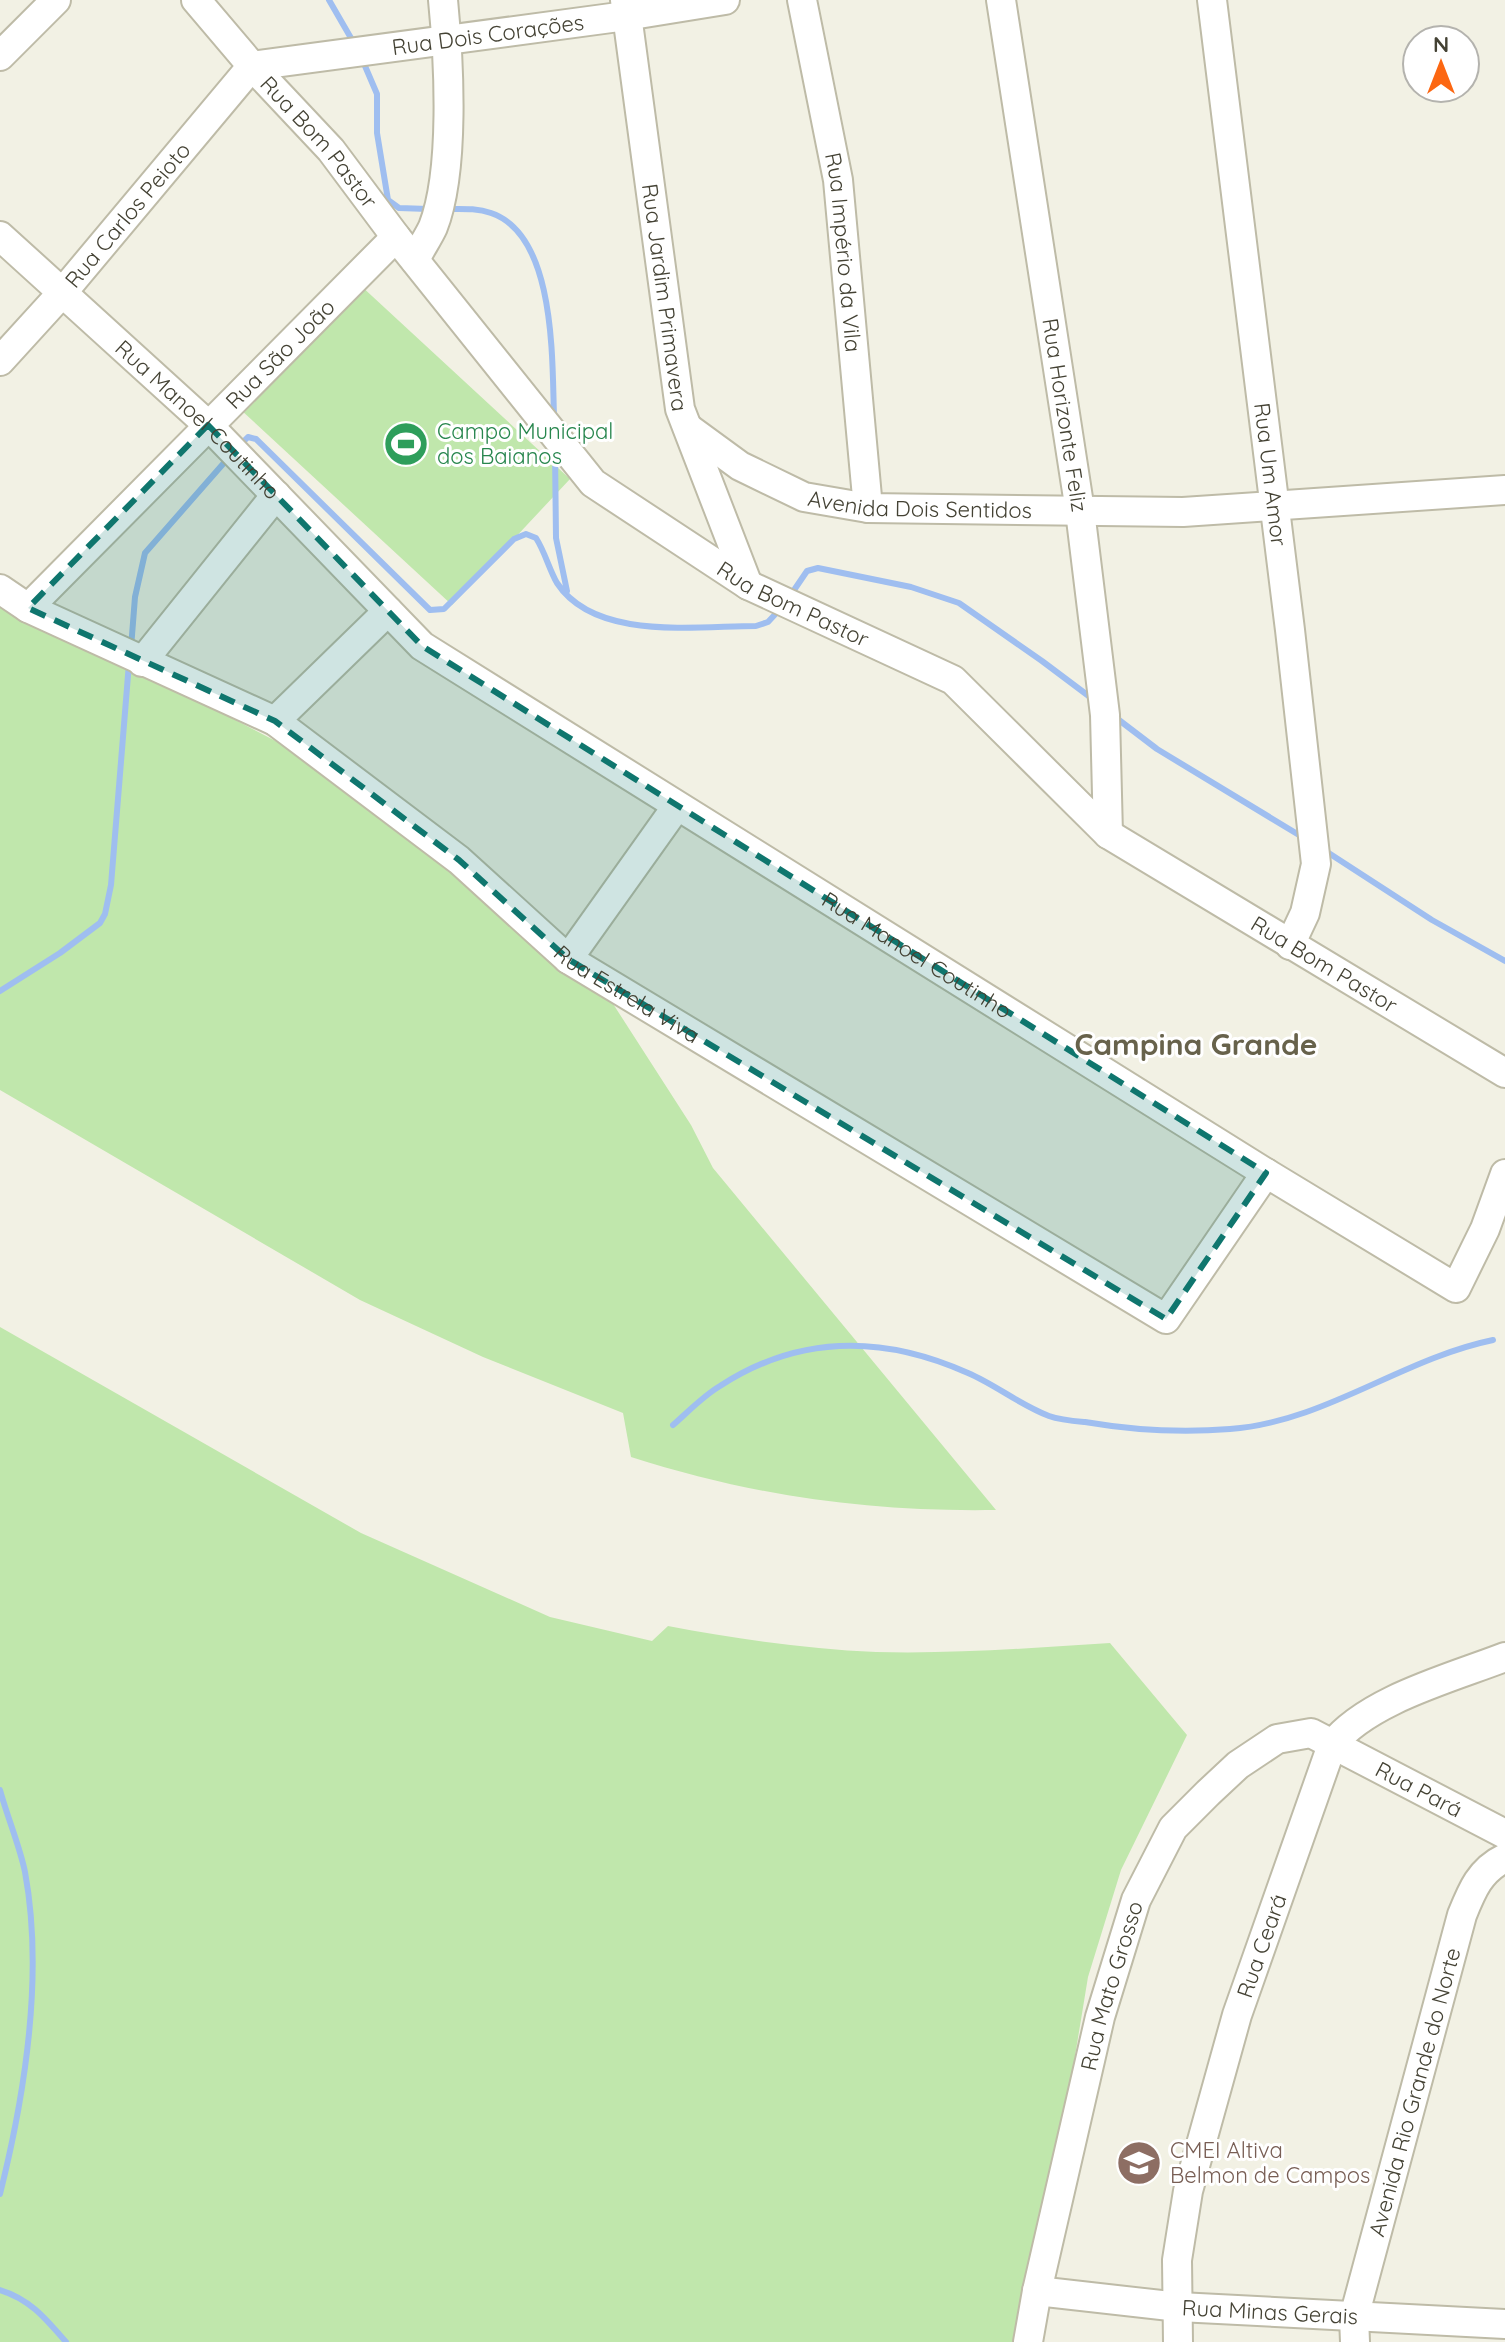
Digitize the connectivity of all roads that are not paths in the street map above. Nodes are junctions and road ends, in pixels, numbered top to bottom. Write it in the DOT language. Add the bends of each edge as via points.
graph roads {
  1 [pos="56,0"];
  2 [pos="196,0"];
  3 [pos="443,0"];
  4 [pos="725,0"];
  5 [pos="802,0"];
  6 [pos="1001,0"];
  7 [pos="1212,0"];
  8 [pos="626,8"];
  9 [pos="447,40"];
  10 [pos="0,56"];
  11 [pos="252,66"];
  12 [pos="0,236"];
  13 [pos="396,237"];
  14 [pos="415,260"];
  15 [pos="62,293"];
  16 [pos="0,361"];
  17 [pos="208,425"];
  18 [pos="688,428"];
  19 [pos="1505,490"];
  20 [pos="276,495"];
  21 [pos="1274,506"];
  22 [pos="868,508"];
  23 [pos="1080,511"];
  24 [pos="748,585"];
  25 [pos="0,589"];
  26 [pos="28,608"];
  27 [pos="388,611"];
  28 [pos="142,662"];
  29 [pos="275,721"];
  30 [pos="677,806"];
  31 [pos="1108,834"];
  32 [pos="1290,945"];
  33 [pos="568,959"];
  34 [pos="1505,1073"];
  35 [pos="1266,1173"];
  36 [pos="1505,1174"];
  37 [pos="1505,1657"];
  38 [pos="1332,1745"];
  39 [pos="1505,1834"];
  40 [pos="1505,1858"];
  41 [pos="1037,2291"];
  42 [pos="1179,2307"];
  43 [pos="1505,2324"];
  44 [pos="1355,2329"];
  45 [pos="1028,2342"];
  46 [pos="1178,2342"];
  1 -- 10 [label="street"];
  2 -- 11 [label="street, Rua Bom Pastor"];
  3 -- 9 [label="street"];
  4 -- 8 [label="street, Rua Dois Corações"];
  5 -- 22 [label="street, Rua Império da Vila" via="838,180"];
  6 -- 23 [label="street, Rua Horizonte Feliz"];
  7 -- 21 [label="street, Rua Um Amor"];
  8 -- 9 [label="street, Rua Dois Corações"];
  8 -- 18 [label="street, Rua Jardim Primavera" via="680,409"];
  9 -- 11 [label="street, Rua Dois Corações"];
  9 -- 14 [label="street" via="442,191 433,227"];
  11 -- 13 [label="street, Rua Bom Pastor" via="331,150"];
  11 -- 15 [label="street, Rua Carlos Peioto"];
  12 -- 15 [label="street, Rua Manoel Coutinho"];
  13 -- 14 [label="street, Rua Bom Pastor"];
  13 -- 17 [label="street, Rua São João"];
  14 -- 24 [label="street, Rua Bom Pastor" via="593,483"];
  15 -- 16 [label="street, Rua Carlos Peioto"];
  15 -- 17 [label="street, Rua Manoel Coutinho"];
  17 -- 20 [label="street, Rua Manoel Coutinho"];
  17 -- 26 [label="street, Rua São João"];
  18 -- 22 [label="street, Avenida Dois Sentidos" via="740,466 804,497"];
  18 -- 24 [label="street, Rua Jardim Primavera"];
  19 -- 21 [label="street, Avenida Dois Sentidos"];
  20 -- 27 [label="street, Rua Manoel Coutinho"];
  20 -- 28 [label="street"];
  21 -- 23 [label="street, Avenida Dois Sentidos"];
  21 -- 32 [label="street, Rua Um Amor" via="1316,864 1305,913"];
  22 -- 23 [label="street, Avenida Dois Sentidos"];
  23 -- 31 [label="street, Rua Horizonte Feliz" via="1105,715"];
  24 -- 31 [label="street, Rua Bom Pastor" via="953,680"];
  25 -- 26 [label="street, Rua Estrela Viva"];
  26 -- 28 [label="street, Rua Estrela Viva"];
  27 -- 29 [label="street"];
  27 -- 30 [label="street, Rua Manoel Coutinho" via="422,646"];
  28 -- 29 [label="street, Rua Estrela Viva"];
  29 -- 33 [label="street, Rua Estrela Viva" via="459,860"];
  30 -- 33 [label="street"];
  30 -- 35 [label="street, Rua Manoel Coutinho"];
  31 -- 32 [label="street, Rua Bom Pastor"];
  32 -- 34 [label="street, Rua Bom Pastor"];
  33 -- 35 [label="street, Rua Estrela Viva" via="1166,1319"];
  35 -- 36 [label="street, Rua Manoel Coutinho" via="1456,1288"];
  37 -- 38 [label="street, Rua Ceará" via="1385,1704 1344,1729"];
  38 -- 39 [label="street, Rua Pará"];
  38 -- 41 [label="street, Rua Mato Grosso" via="1311,1733 1277,1739 1238,1765 1173,1828 1136,1900 1100,2017"];
  38 -- 42 [label="street, Rua Ceará" via="1237,2015 1188,2191 1177,2260"];
  40 -- 44 [label="street, Avenida Rio Grande do Norte" via="1475,1882 1462,1915"];
  41 -- 42 [label="street, Rua Minas Gerais"];
  41 -- 45 [label="street, Rua Mato Grosso"];
  42 -- 44 [label="street, Rua Minas Gerais"];
  42 -- 46 [label="street, Rua Ceará"];
  43 -- 44 [label="street, Rua Minas Gerais"];
}
